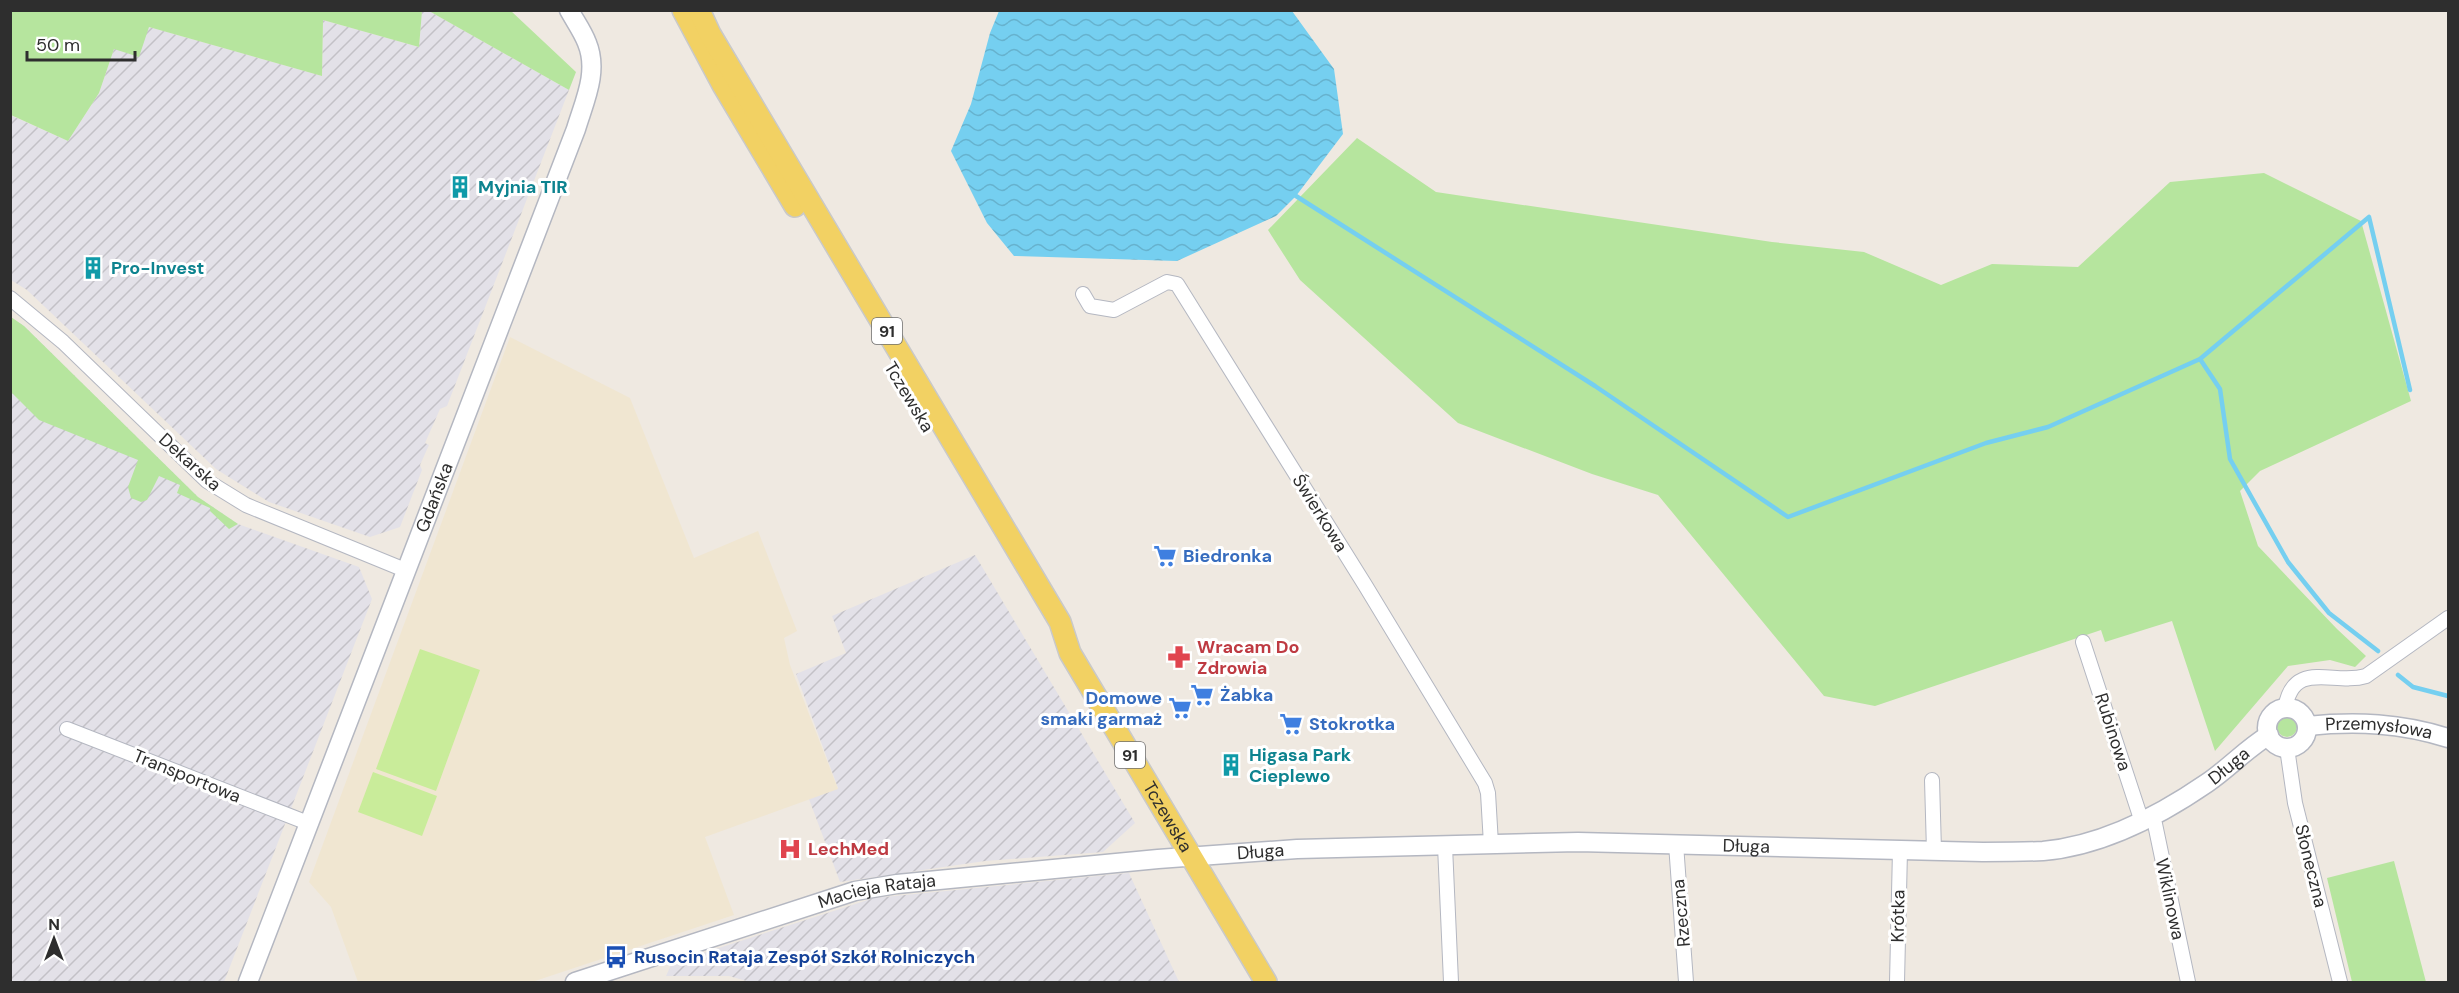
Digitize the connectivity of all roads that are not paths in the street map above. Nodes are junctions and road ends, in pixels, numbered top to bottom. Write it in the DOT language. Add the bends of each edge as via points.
graph roads {
  1 [pos="569,10"];
  2 [pos="683,10"];
  3 [pos="699,10"];
  4 [pos="1083,294"];
  5 [pos="10,298"];
  6 [pos="405,570"];
  7 [pos="2448,618"];
  8 [pos="2083,642"];
  9 [pos="1070,653"];
  10 [pos="2285,709"];
  11 [pos="2307,726"];
  12 [pos="67,729"];
  13 [pos="2268,735"];
  14 [pos="2448,738"];
  15 [pos="2287,748"];
  16 [pos="1932,780"];
  17 [pos="2146,819"];
  18 [pos="308,823"];
  19 [pos="1491,844"];
  20 [pos="1676,844"];
  21 [pos="1445,846"];
  22 [pos="1900,850"];
  23 [pos="1934,851"];
  24 [pos="1192,856"];
  25 [pos="248,982"];
  26 [pos="575,982"];
  27 [pos="1266,982"];
  28 [pos="1451,982"];
  29 [pos="1686,982"];
  30 [pos="1897,982"];
  31 [pos="2188,982"];
  32 [pos="2340,982"];
  1 -- 6 [label="street, Gdańska" via="590,53 587,94"];
  2 -- 9 [label="main road, Tczewska / 91" via="723,85 1040,617"];
  3 -- 9 [label="main road, Tczewska / 91" via="1060,622"];
  4 -- 19 [label="street, Świerkowa" via="1090,306 1114,310 1167,282 1178,284 1485,783"];
  5 -- 6 [label="street, Dekarska" via="72,350 207,481 246,506"];
  6 -- 18 [label="street, Gdańska"];
  7 -- 10 [label="street, Długa" via="2366,676 2354,680 2327,675 2301,680 2287,696"];
  8 -- 17 [label="street, Rubinowa"];
  9 -- 24 [label="main road, Tczewska / 91"];
  10 -- 11 [label="street" via="2300,712"];
  10 -- 13 [label="street, Długa" via="2269,721"];
  11 -- 14 [label="street, Przemysłowa" via="2381,724"];
  11 -- 15 [label="street" via="2302,742"];
  12 -- 18 [label="street, Transportowa"];
  13 -- 15 [label="street, Długa"];
  13 -- 17 [label="street, Długa" via="2207,783"];
  15 -- 32 [label="street, Słoneczna" via="2295,803"];
  16 -- 23 [label="street"];
  17 -- 23 [label="street, Długa" via="2104,837 2044,851"];
  17 -- 31 [label="street, Wiklinowa" via="2155,824"];
  18 -- 25 [label="street, Gdańska"];
  19 -- 20 [label="street, Długa"];
  19 -- 21 [label="street, Długa"];
  20 -- 22 [label="street, Długa"];
  20 -- 29 [label="street, Rzeczna"];
  21 -- 24 [label="street, Długa"];
  21 -- 28 [label="street"];
  22 -- 23 [label="street, Długa"];
  22 -- 30 [label="street, Krótka"];
  24 -- 26 [label="street, Macieja Rataja" via="873,887 838,895"];
  24 -- 27 [label="main road, Tczewska / 91"];
}
